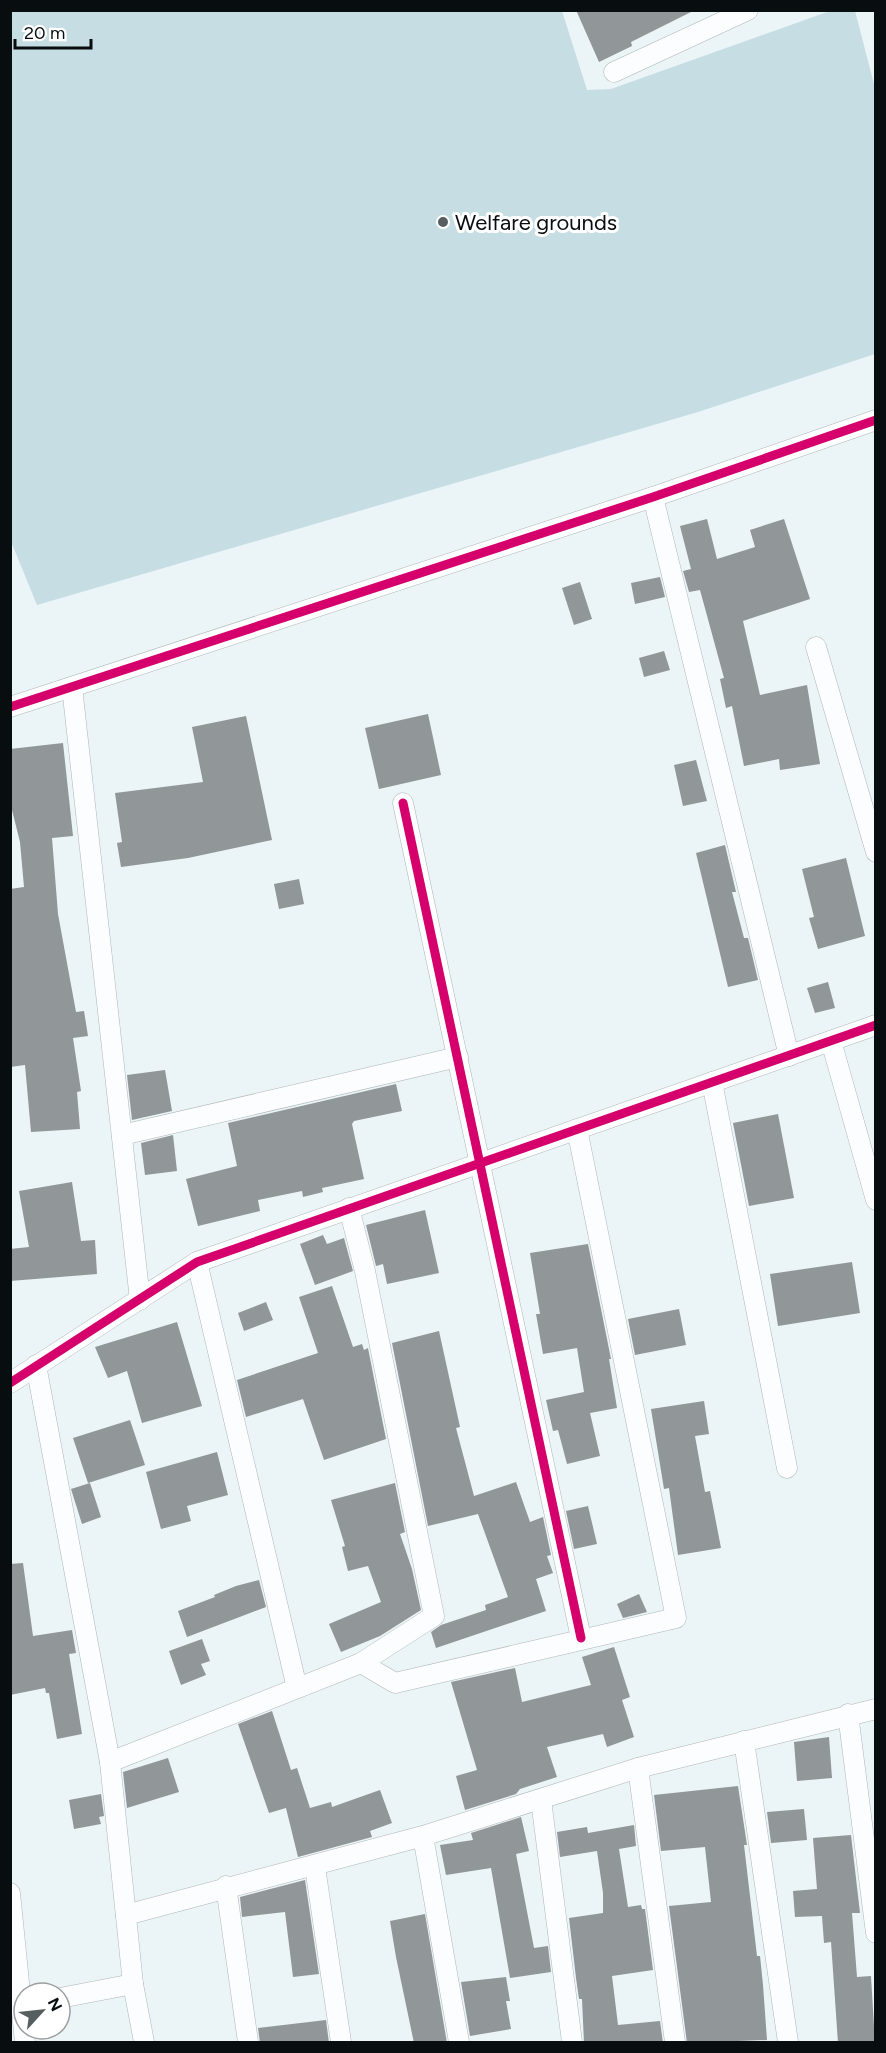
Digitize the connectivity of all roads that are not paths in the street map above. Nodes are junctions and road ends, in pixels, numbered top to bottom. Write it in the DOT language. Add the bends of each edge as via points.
graph roads {
  1 [pos="748,10"];
  2 [pos="615,72"];
  3 [pos="876,420"];
  4 [pos="653,497"];
  5 [pos="816,647"];
  6 [pos="72,687"];
  7 [pos="10,707"];
  8 [pos="404,803"];
  9 [pos="876,852"];
  10 [pos="876,1025"];
  11 [pos="831,1041"];
  12 [pos="789,1056"];
  13 [pos="458,1057"];
  14 [pos="712,1082"];
  15 [pos="577,1129"];
  16 [pos="122,1135"];
  17 [pos="481,1162"];
  18 [pos="876,1200"];
  19 [pos="349,1208"];
  20 [pos="197,1262"];
  21 [pos="140,1300"];
  22 [pos="36,1365"];
  23 [pos="10,1383"];
  24 [pos="787,1468"];
  25 [pos="581,1638"];
  26 [pos="361,1663"];
  27 [pos="297,1688"];
  28 [pos="876,1708"];
  29 [pos="848,1714"];
  30 [pos="744,1741"];
  31 [pos="110,1762"];
  32 [pos="638,1768"];
  33 [pos="541,1800"];
  34 [pos="423,1836"];
  35 [pos="315,1867"];
  36 [pos="226,1886"];
  37 [pos="10,1893"];
  38 [pos="126,1915"];
  39 [pos="876,1933"];
  40 [pos="16,1981"];
  41 [pos="134,1984"];
  42 [pos="72,1996"];
  43 [pos="144,2043"];
  44 [pos="248,2043"];
  45 [pos="341,2043"];
  46 [pos="459,2043"];
  47 [pos="572,2043"];
  48 [pos="675,2043"];
  49 [pos="788,2043"];
  1 -- 2 [label="street"];
  3 -- 4 [label="street"];
  4 -- 6 [label="street"];
  4 -- 12 [label="street"];
  5 -- 9 [label="street"];
  6 -- 7 [label="street"];
  6 -- 16 [label="street"];
  8 -- 13 [label="street"];
  10 -- 11 [label="street"];
  11 -- 12 [label="street"];
  11 -- 18 [label="street"];
  12 -- 14 [label="street"];
  13 -- 16 [label="street"];
  13 -- 17 [label="street"];
  14 -- 15 [label="street"];
  14 -- 24 [label="street"];
  15 -- 17 [label="street"];
  15 -- 25 [label="street" via="676,1618"];
  16 -- 21 [label="street"];
  17 -- 19 [label="street"];
  17 -- 25 [label="street"];
  19 -- 20 [label="street"];
  19 -- 26 [label="street" via="434,1616"];
  20 -- 21 [label="street"];
  20 -- 27 [label="street"];
  21 -- 22 [label="street"];
  22 -- 23 [label="street"];
  22 -- 31 [label="street"];
  25 -- 26 [label="street" via="395,1683"];
  26 -- 27 [label="street"];
  27 -- 31 [label="street"];
  28 -- 29 [label="street"];
  29 -- 30 [label="street"];
  29 -- 39 [label="street"];
  30 -- 32 [label="street"];
  30 -- 49 [label="street"];
  31 -- 38 [label="street"];
  32 -- 33 [label="street"];
  32 -- 48 [label="street"];
  33 -- 34 [label="street"];
  33 -- 47 [label="street"];
  34 -- 35 [label="street"];
  34 -- 46 [label="street"];
  35 -- 36 [label="street"];
  35 -- 45 [label="street"];
  36 -- 38 [label="street"];
  36 -- 44 [label="street"];
  37 -- 40 [label="street"];
  38 -- 41 [label="street"];
  41 -- 42 [label="street"];
  41 -- 43 [label="street"];
}
